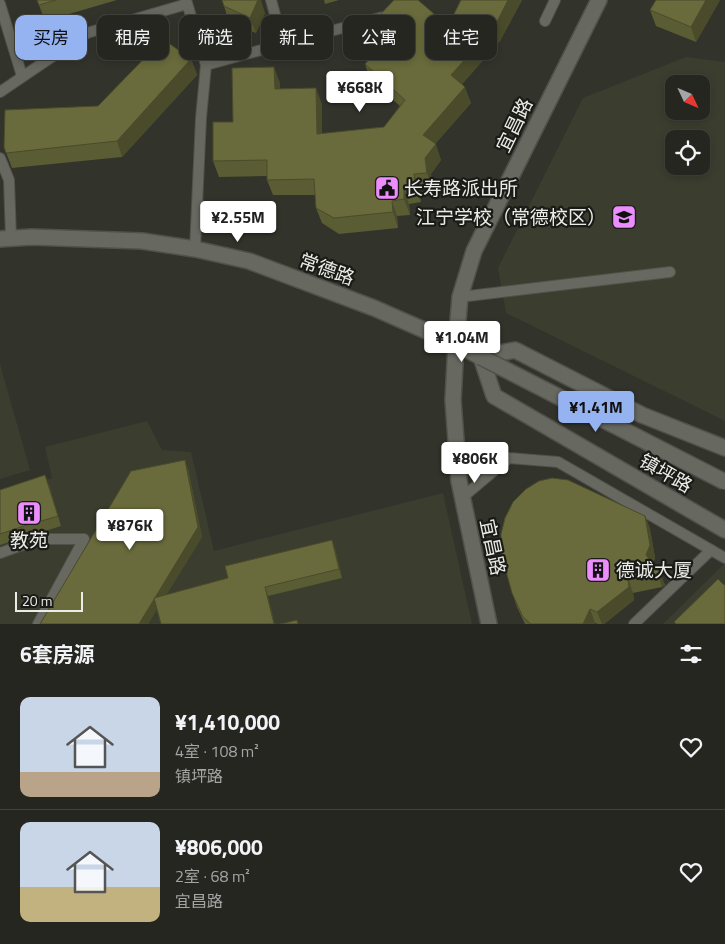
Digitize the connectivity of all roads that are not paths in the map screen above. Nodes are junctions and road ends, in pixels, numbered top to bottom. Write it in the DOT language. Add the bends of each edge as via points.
graph roads {
  1 [pos="271,0"];
  2 [pos="555,0"];
  3 [pos="599,0"];
  4 [pos="187,2"];
  5 [pos="0,4"];
  6 [pos="275,15"];
  7 [pos="545,21"];
  8 [pos="261,50"];
  9 [pos="206,64"];
  10 [pos="22,76"];
  11 [pos="0,92"];
  12 [pos="0,158"];
  13 [pos="5,239"];
  14 [pos="195,249"];
  15 [pos="670,272"];
  16 [pos="460,296"];
  17 [pos="456,344"];
  18 [pos="481,357"];
  19 [pos="725,448"];
  20 [pos="725,482"];
  21 [pos="463,497"];
  22 [pos="725,530"];
  23 [pos="711,550"];
  24 [pos="0,553"];
  25 [pos="725,558"];
  26 [pos="38,624"];
  27 [pos="489,624"];
  28 [pos="634,624"];
  1 -- 6 [label="lane"];
  2 -- 7 [label="lane"];
  3 -- 16 [label="street, 宜昌路" via="474,251"];
  4 -- 9 [label="lane"];
  4 -- 10 [label="lane" via="88,33"];
  5 -- 10 [label="lane"];
  8 -- 9 [label="lane"];
  9 -- 14 [label="lane"];
  10 -- 11 [label="lane"];
  12 -- 13 [label="lane" via="9,180"];
  13 -- 14 [label="street, 常德路" via="142,241"];
  14 -- 17 [label="street, 常德路" via="249,261 374,308"];
  15 -- 16 [label="lane"];
  16 -- 17 [label="street, 宜昌路"];
  17 -- 18 [label="street, 镇坪路"];
  17 -- 21 [label="street, 宜昌路" via="453,400"];
  18 -- 19 [label="street" via="515,350 642,415"];
  18 -- 20 [label="street, 镇坪路, bridge"];
  18 -- 22 [label="street, 镇坪路" via="494,396"];
  21 -- 23 [label="lane" via="509,458 558,462"];
  21 -- 27 [label="street, 宜昌路"];
  23 -- 25 [label="lane"];
  23 -- 28 [label="lane"];
  24 -- 26 [label="lane" via="39,539 84,539"];
}
